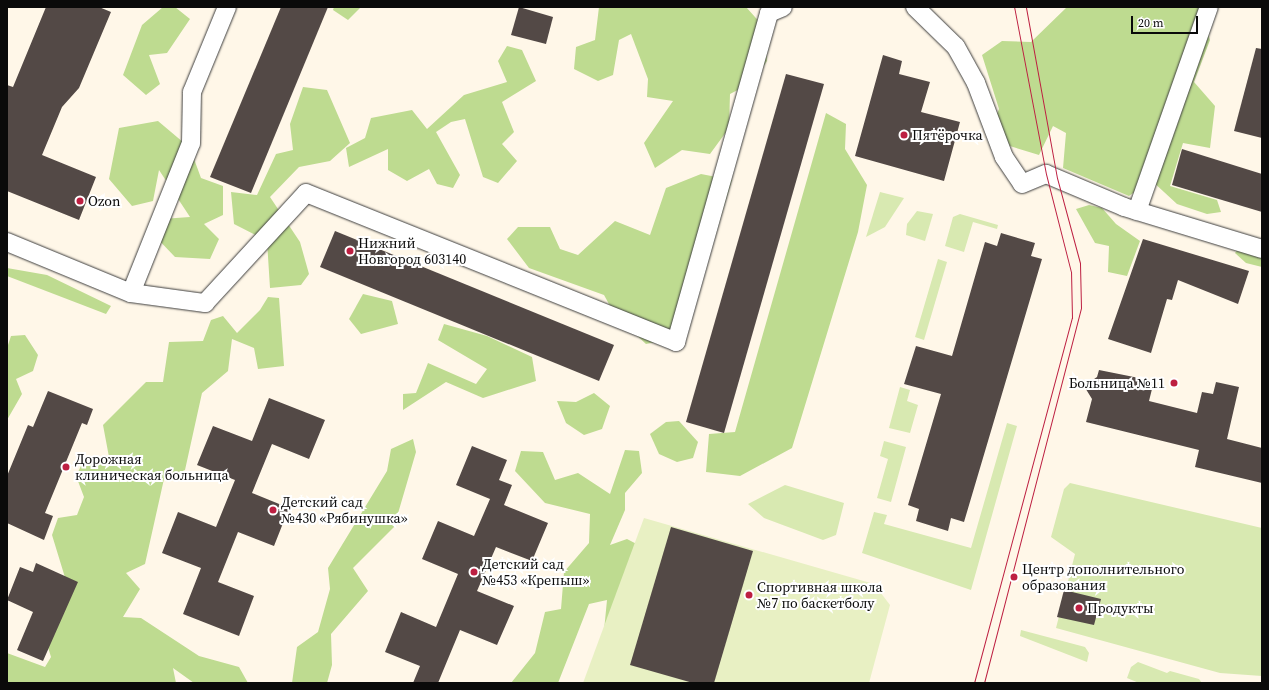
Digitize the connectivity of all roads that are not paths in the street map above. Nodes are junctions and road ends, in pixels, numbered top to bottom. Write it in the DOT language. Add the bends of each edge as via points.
graph roads {
  1 [pos="227,7"];
  2 [pos="783,7"];
  3 [pos="915,7"];
  4 [pos="1210,7"];
  5 [pos="1137,211"];
  6 [pos="7,242"];
  7 [pos="1262,249"];
  8 [pos="131,293"];
  1 -- 8 [label="street" via="192,92 190,143"];
  2 -- 8 [label="street" via="769,13 676,342 306,193 205,303"];
  3 -- 5 [label="street" via="956,46 976,83 1004,157 1022,184 1046,174"];
  4 -- 5 [label="street"];
  5 -- 7 [label="street"];
  6 -- 8 [label="street"];
}
